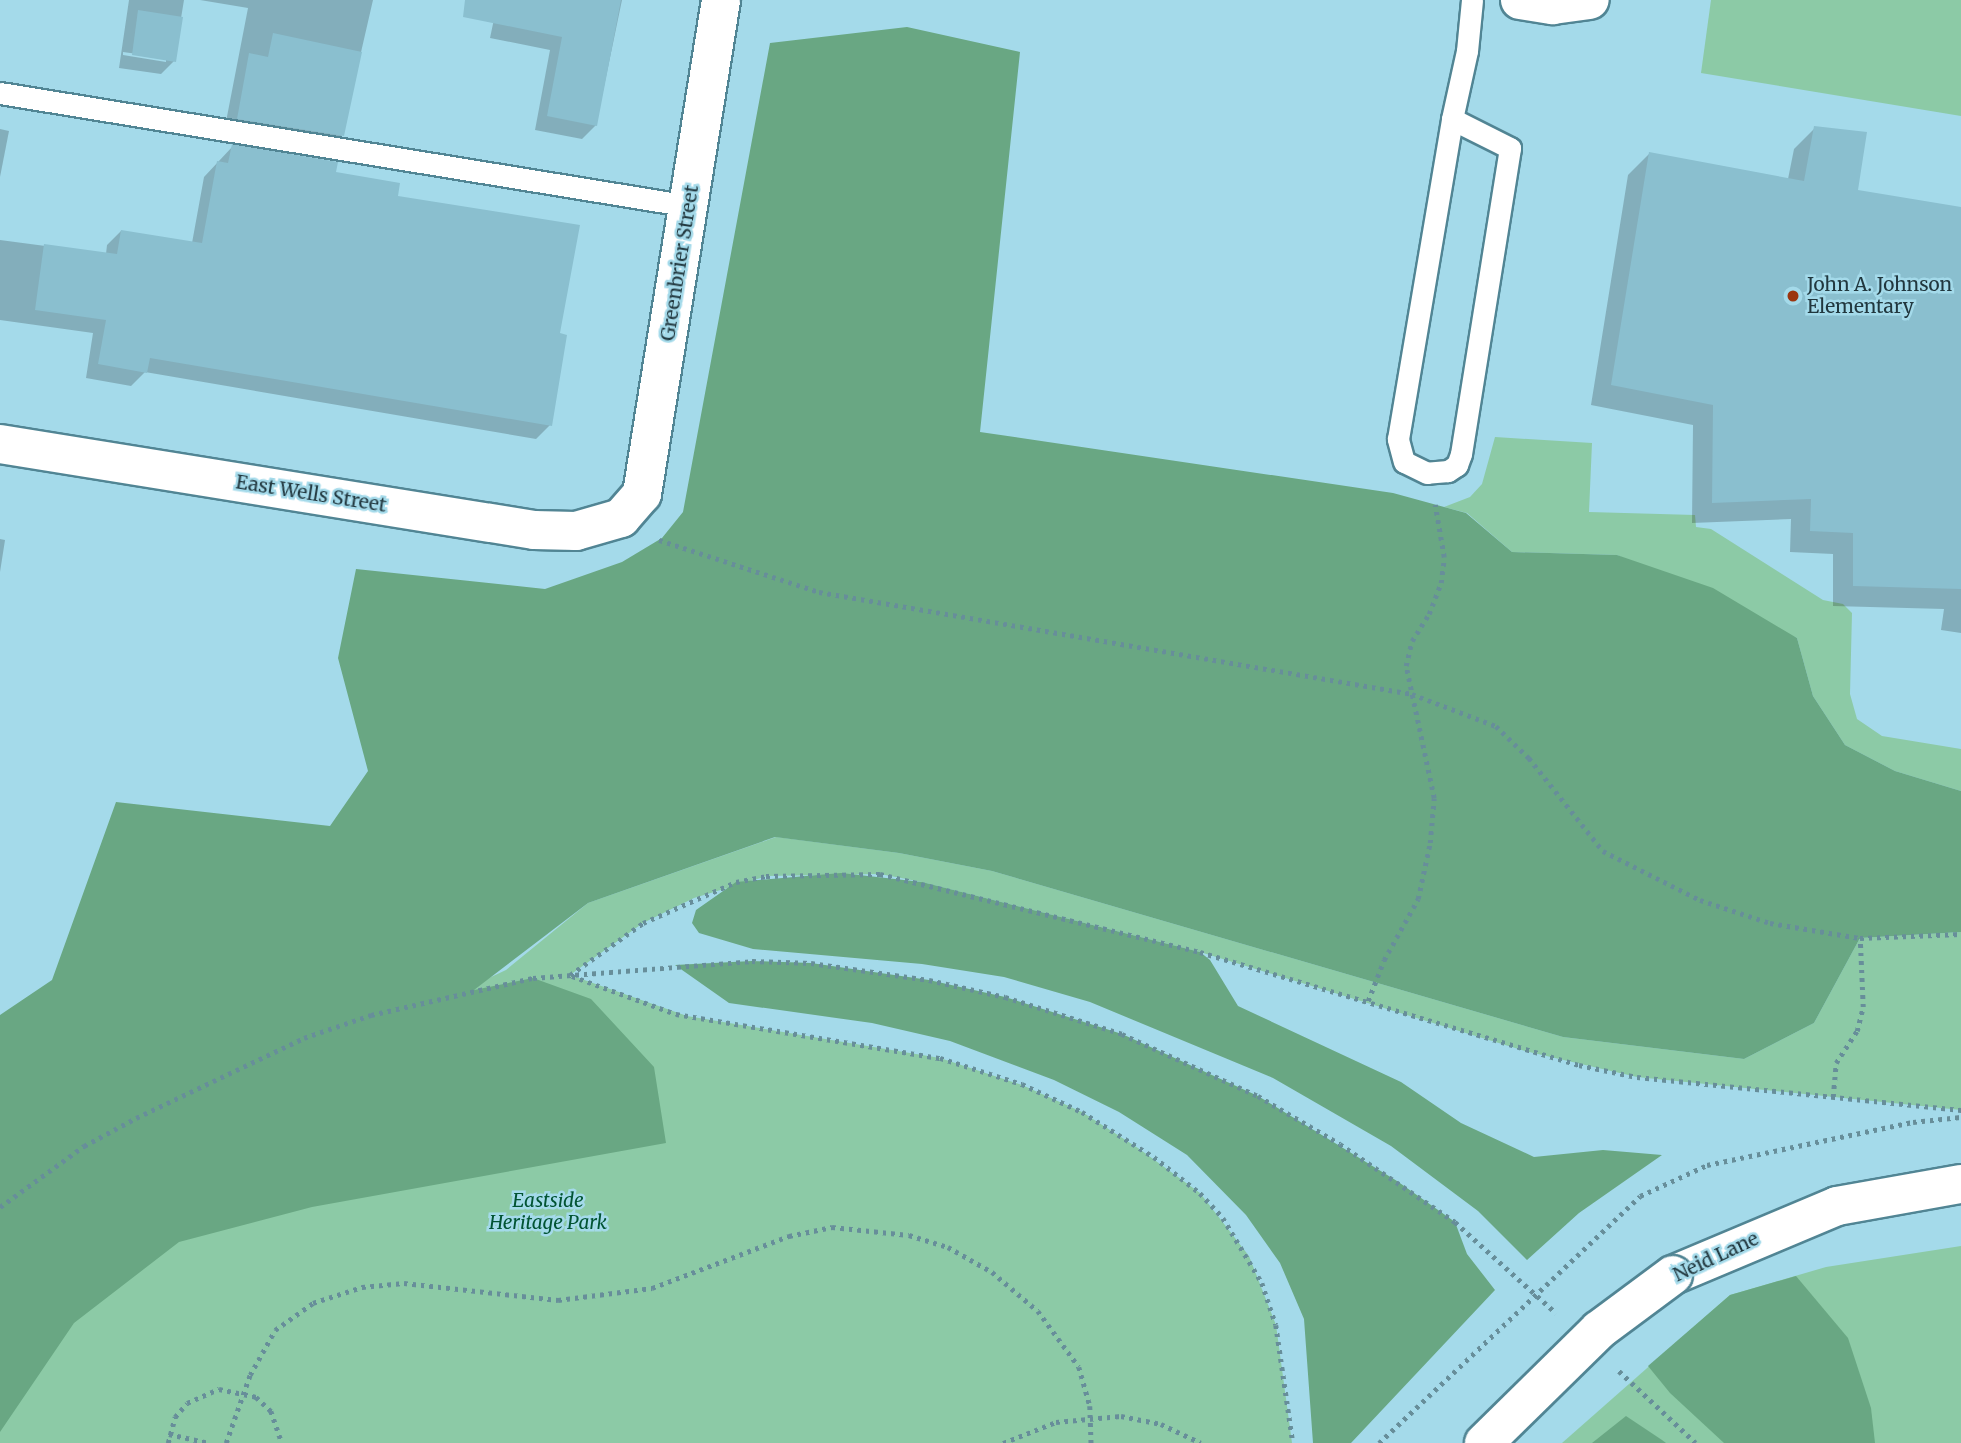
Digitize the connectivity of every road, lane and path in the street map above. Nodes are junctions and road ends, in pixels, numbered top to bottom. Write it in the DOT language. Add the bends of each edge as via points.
graph roads {
  1 [pos="721,0"];
  2 [pos="1472,0"];
  3 [pos="1520,0"];
  4 [pos="1590,0"];
  5 [pos="0,93"];
  6 [pos="1452,119"];
  7 [pos="689,206"];
  8 [pos="0,444"];
  9 [pos="1427,473"];
  10 [pos="621,518"];
  11 [pos="1412,694"];
  12 [pos="1961,934"];
  13 [pos="1860,938"];
  14 [pos="569,975"];
  15 [pos="1368,1001"];
  16 [pos="1833,1097"];
  17 [pos="1961,1110"];
  18 [pos="1961,1117"];
  19 [pos="1961,1184"];
  20 [pos="0,1207"];
  21 [pos="1567,1324"];
  22 [pos="1608,1361"];
  23 [pos="1090,1418"];
  24 [pos="169,1434"];
  25 [pos="168,1443"];
  26 [pos="209,1443"];
  27 [pos="226,1443"];
  28 [pos="282,1443"];
  29 [pos="1003,1443"];
  30 [pos="1091,1443"];
  31 [pos="1201,1443"];
  32 [pos="1293,1443"];
  33 [pos="1379,1443"];
  34 [pos="1484,1443"];
  35 [pos="1696,1443"];
  1 -- 7 [label="street, Greenbrier Street"];
  2 -- 6 [label="lane"];
  3 -- 4 [label="street" via="1553,5"];
  5 -- 7 [label="lane"];
  6 -- 9 [label="lane" via="1398,439 1404,462"];
  6 -- 9 [label="lane" via="1510,148 1461,454 1448,471"];
  7 -- 10 [label="street, Greenbrier Street" via="642,494"];
  8 -- 10 [label="street, East Wells Street" via="534,530 576,531"];
  9 -- 11 [label="path" via="1444,557 1441,583 1412,641 1406,666"];
  10 -- 11 [label="path" via="655,542 662,538 693,554 819,592"];
  11 -- 13 [label="path" via="1496,726 1528,758 1603,851 1700,900 1770,923"];
  11 -- 15 [label="path" via="1434,797 1430,843 1418,899 1384,960"];
  12 -- 13 [label="path"];
  13 -- 16 [label="path" via="1863,1007 1857,1031 1836,1063"];
  14 -- 15 [label="path" via="643,923 725,886 766,876 841,873 911,880 1093,923"];
  14 -- 20 [label="path" via="370,1015 304,1038 84,1146"];
  14 -- 21 [label="path" via="751,961 811,963 993,994 1122,1034 1258,1096 1386,1173 1455,1222"];
  14 -- 32 [label="path" via="676,1014 940,1058 1022,1084 1082,1112 1154,1157 1223,1218 1262,1283 1276,1325"];
  15 -- 16 [label="path" via="1591,1067 1650,1078"];
  16 -- 17 [label="path"];
  18 -- 33 [label="path, bridge" via="1913,1122 1707,1165 1640,1196"];
  19 -- 34 [label="street, Neid Lane, bridge" via="1837,1206 1673,1275 1599,1330"];
  22 -- 35 [label="path"];
  23 -- 27 [label="path" via="1079,1367 1038,1311 992,1272 947,1247 909,1235 832,1227 789,1237 652,1288 558,1300 404,1283 362,1287 313,1303 275,1330 250,1376"];
  23 -- 29 [label="path" via="1056,1422"];
  23 -- 30 [label="path"];
  23 -- 31 [label="path" via="1121,1416 1161,1424"];
  24 -- 25 [label="path"];
  24 -- 26 [label="path"];
  24 -- 28 [label="path" via="187,1403 219,1389 237,1390 271,1411"];
}
